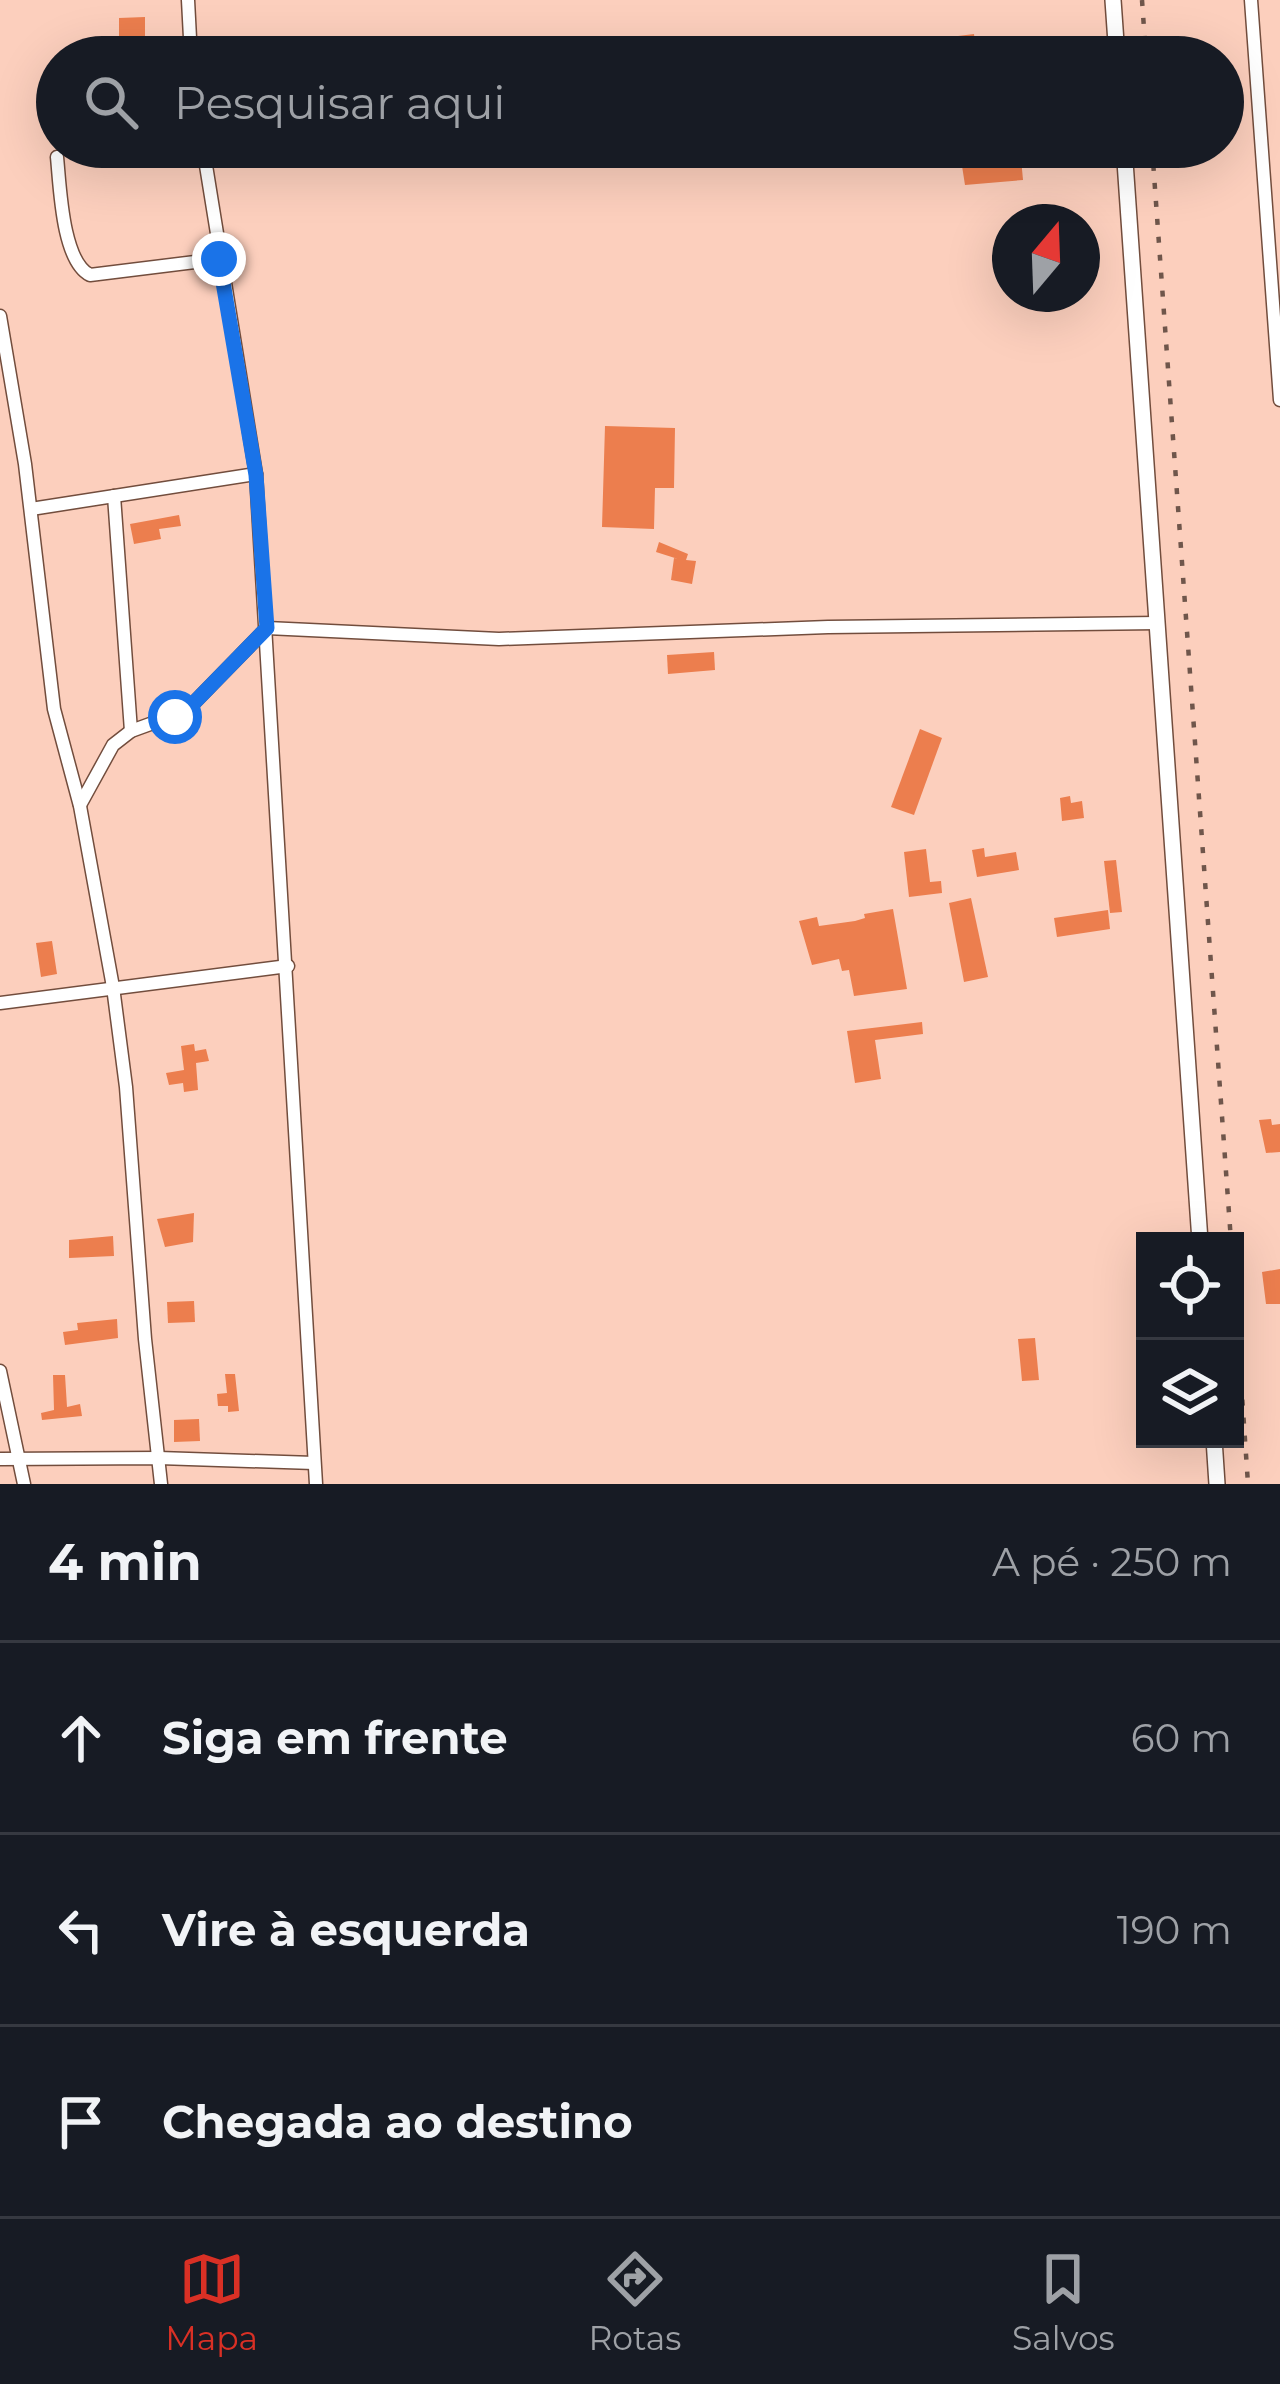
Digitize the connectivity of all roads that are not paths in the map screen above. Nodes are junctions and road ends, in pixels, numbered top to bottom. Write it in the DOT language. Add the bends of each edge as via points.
graph roads {
  1 [pos="188,0"];
  2 [pos="1113,0"];
  3 [pos="1251,0"];
  4 [pos="190,36"];
  5 [pos="1116,36"];
  6 [pos="58,168"];
  7 [pos="206,168"];
  8 [pos="1126,168"];
  9 [pos="219,259"];
  10 [pos="0,316"];
  11 [pos="1280,400"];
  12 [pos="256,475"];
  13 [pos="114,496"];
  14 [pos="31,509"];
  15 [pos="1158,623"];
  16 [pos="267,628"];
  17 [pos="131,731"];
  18 [pos="80,806"];
  19 [pos="288,966"];
  20 [pos="113,987"];
  21 [pos="3,999"];
  22 [pos="1199,1232"];
  23 [pos="0,1371"];
  24 [pos="1215,1448"];
  25 [pos="20,1457"];
  26 [pos="159,1458"];
  27 [pos="0,1459"];
  28 [pos="314,1463"];
  29 [pos="24,1484"];
  30 [pos="161,1484"];
  31 [pos="316,1484"];
  32 [pos="1217,1484"];
  1 -- 4 [label="street"];
  2 -- 5 [label="street"];
  3 -- 11 [label="street"];
  6 -- 9 [label="street" via="82,272"];
  7 -- 9 [label="street"];
  8 -- 15 [label="street"];
  9 -- 12 [label="street"];
  10 -- 14 [label="street"];
  12 -- 13 [label="street"];
  12 -- 16 [label="street"];
  13 -- 14 [label="street"];
  13 -- 17 [label="street"];
  14 -- 18 [label="street" via="54,710"];
  15 -- 16 [label="street" via="499,639"];
  15 -- 22 [label="street"];
  16 -- 17 [label="street" via="186,711"];
  16 -- 19 [label="street"];
  17 -- 18 [label="street" via="113,745"];
  18 -- 20 [label="street"];
  19 -- 20 [label="street"];
  19 -- 28 [label="street"];
  20 -- 21 [label="street"];
  20 -- 26 [label="street"];
  23 -- 25 [label="street"];
  24 -- 32 [label="street"];
  25 -- 26 [label="street"];
  25 -- 27 [label="street"];
  25 -- 29 [label="street"];
  26 -- 28 [label="street"];
  26 -- 30 [label="street"];
  28 -- 31 [label="street"];
}
